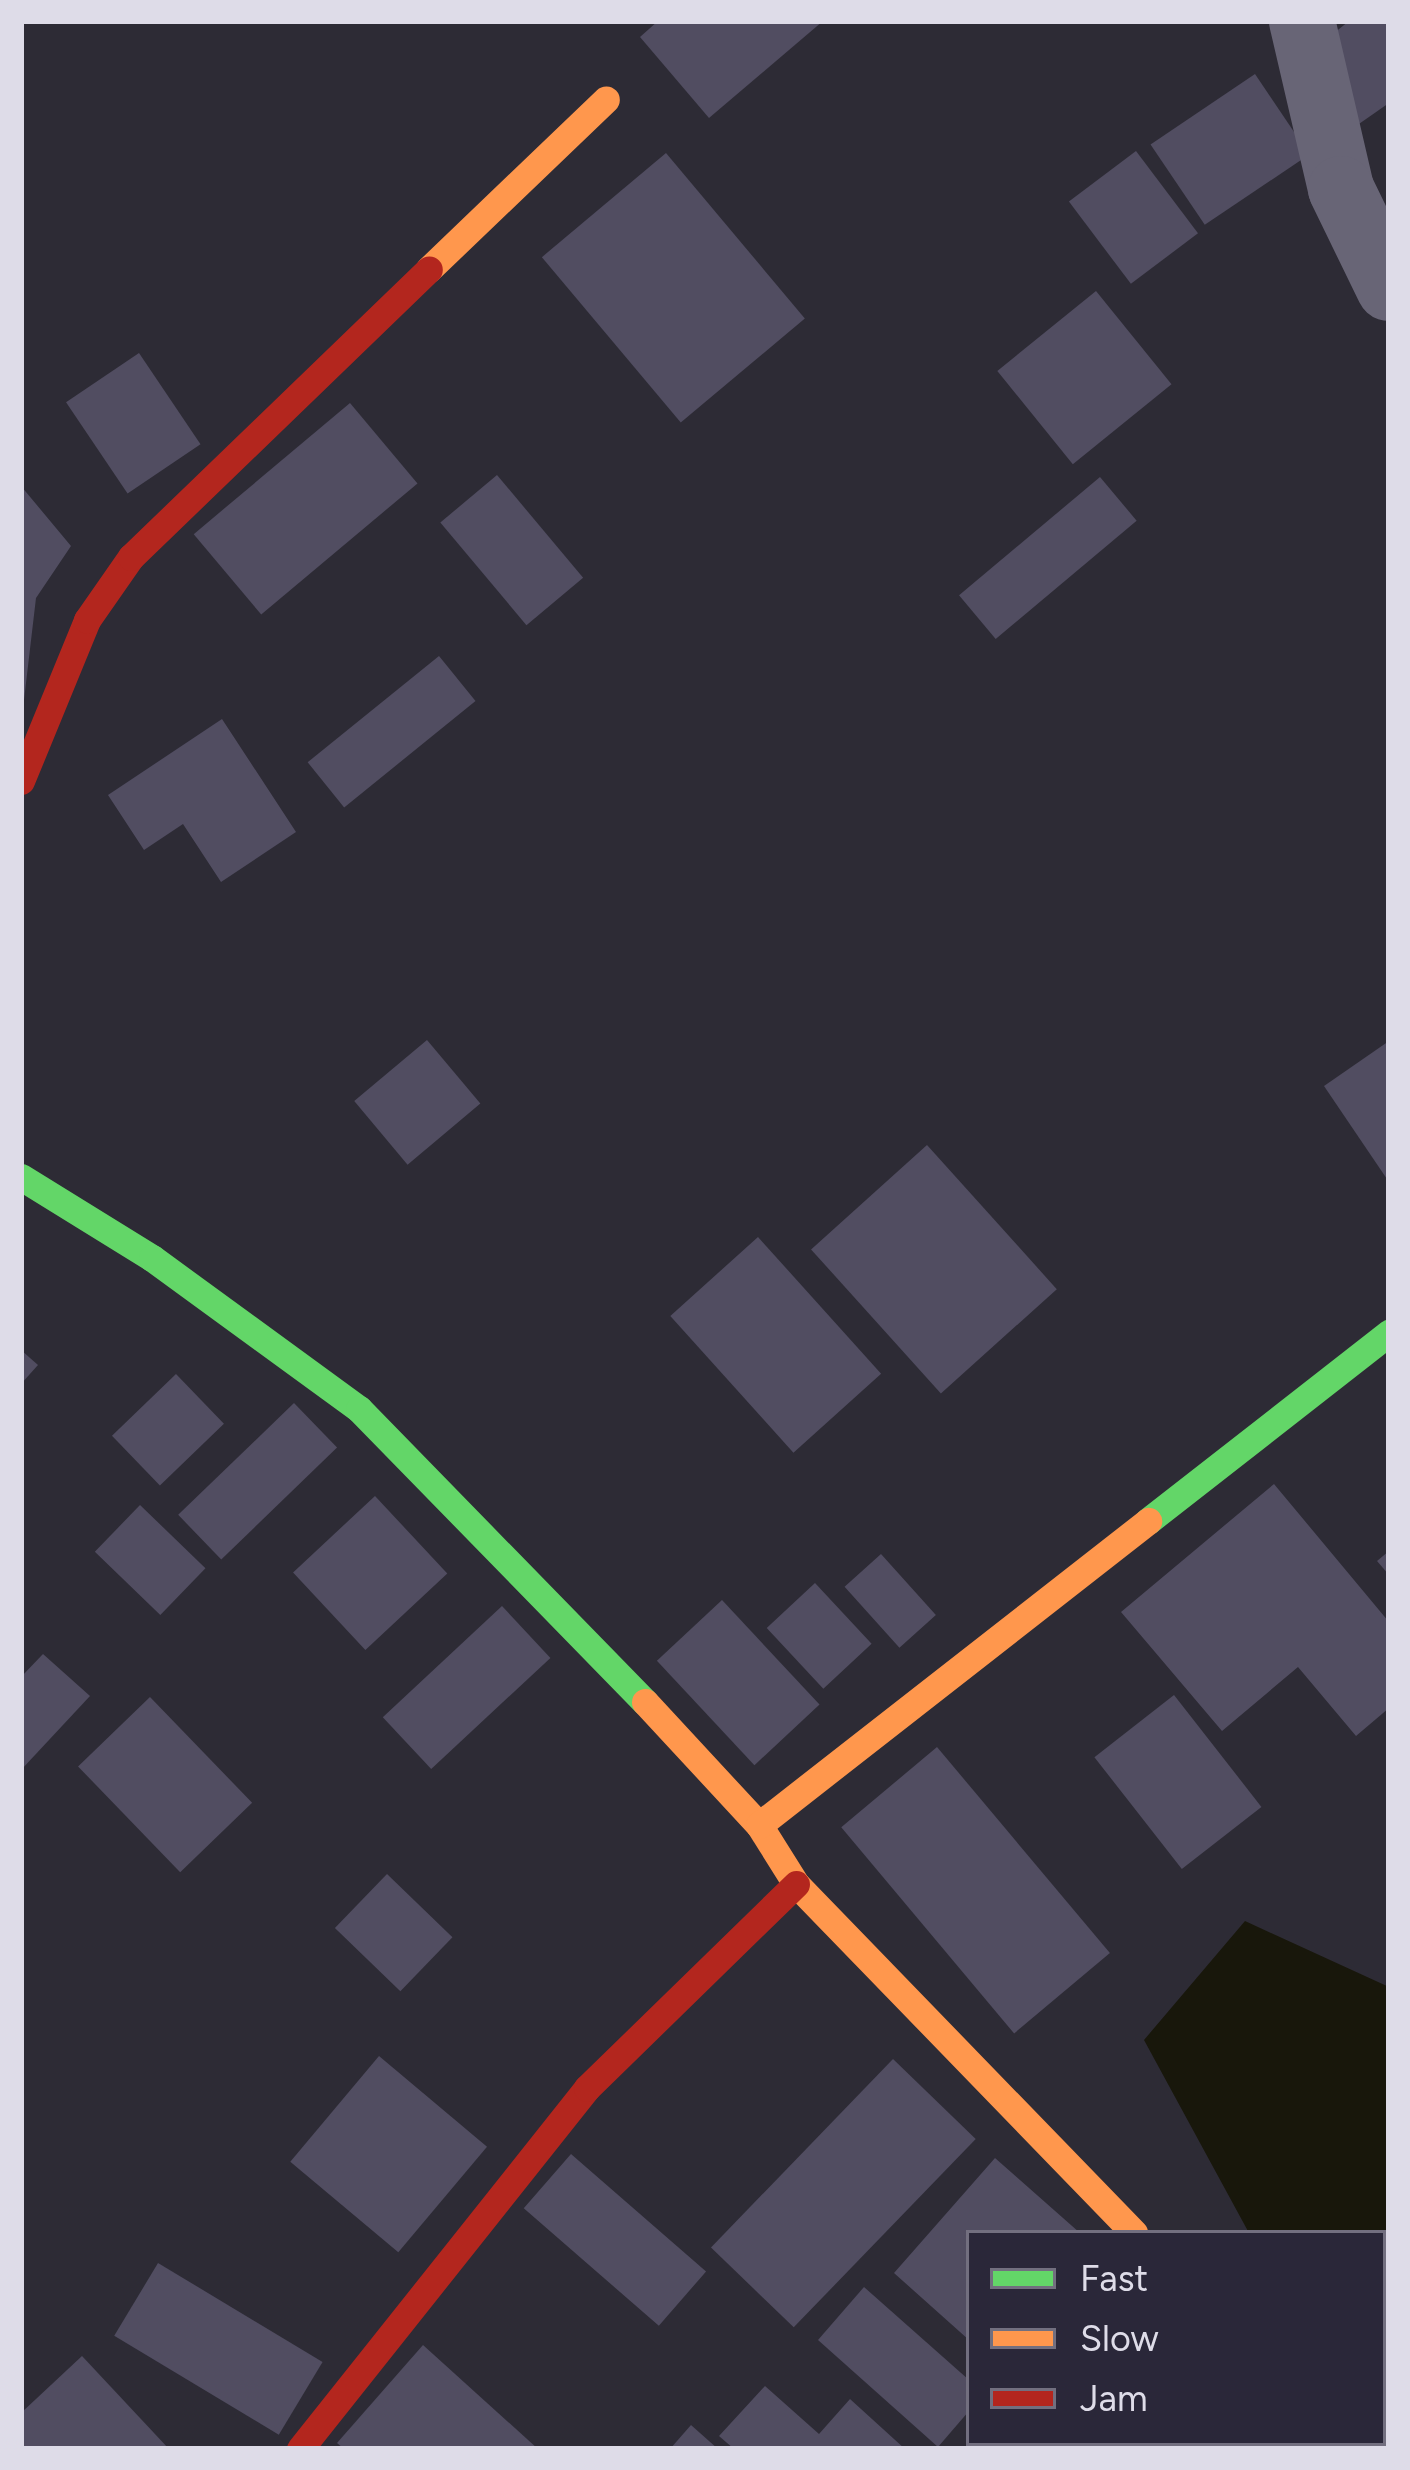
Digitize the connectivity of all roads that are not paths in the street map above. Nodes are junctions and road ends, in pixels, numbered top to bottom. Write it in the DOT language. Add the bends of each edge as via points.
graph roads {
  1 [pos="1302,21"];
  2 [pos="606,99"];
  3 [pos="1365,173"];
  4 [pos="1389,288"];
  5 [pos="21,781"];
  6 [pos="21,1177"];
  7 [pos="1389,1333"];
  8 [pos="759,1825"];
  9 [pos="796,1884"];
  10 [pos="1131,2230"];
  11 [pos="301,2449"];
  1 -- 3 [label="street"];
  2 -- 5 [label="street" via="131,557 87,620"];
  3 -- 4 [label="street"];
  6 -- 8 [label="street" via="152,1258 359,1409"];
  7 -- 8 [label="street"];
  8 -- 9 [label="street"];
  9 -- 10 [label="street"];
  9 -- 11 [label="street" via="586,2088"];
}
